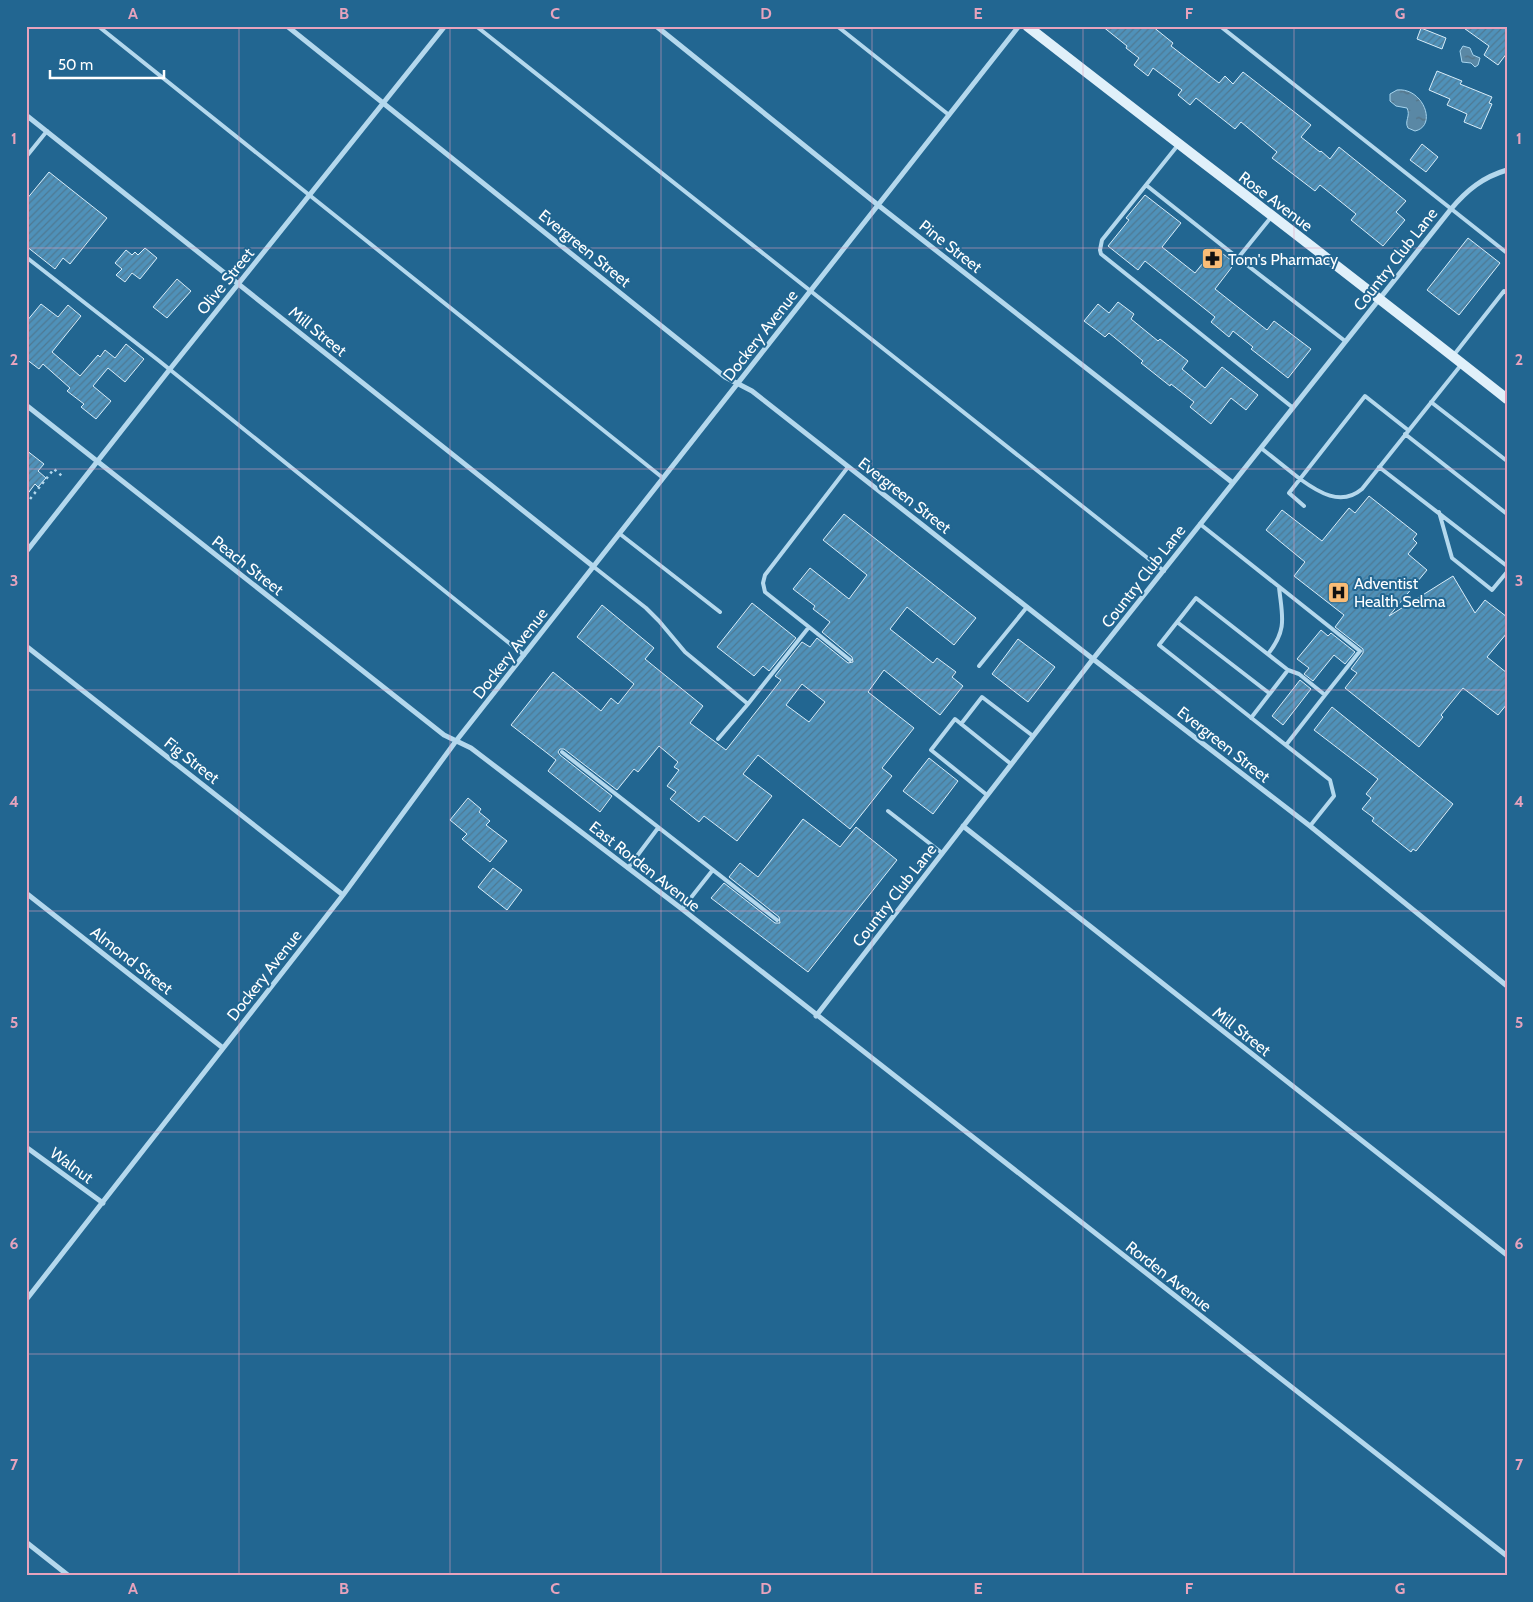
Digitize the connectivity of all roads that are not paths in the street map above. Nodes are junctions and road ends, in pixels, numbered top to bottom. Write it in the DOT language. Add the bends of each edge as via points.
graph roads {
  1 [pos="98,26"];
  2 [pos="287,26"];
  3 [pos="445,26"];
  4 [pos="476,26"];
  5 [pos="656,26"];
  6 [pos="838,26"];
  7 [pos="1019,26"];
  8 [pos="1028,26"];
  9 [pos="1220,26"];
  10 [pos="384,104"];
  11 [pos="26,114"];
  12 [pos="949,115"];
  13 [pos="47,131"];
  14 [pos="1178,144"];
  15 [pos="26,157"];
  16 [pos="1507,170"];
  17 [pos="1146,185"];
  18 [pos="309,196"];
  19 [pos="878,205"];
  20 [pos="1451,208"];
  21 [pos="1272,216"];
  22 [pos="1507,253"];
  23 [pos="26,256"];
  24 [pos="1238,258"];
  25 [pos="239,284"];
  26 [pos="810,292"];
  27 [pos="1507,293"];
  28 [pos="1380,298"];
  29 [pos="1345,341"];
  30 [pos="1453,356"];
  31 [pos="1462,364"];
  32 [pos="170,369"];
  33 [pos="738,384"];
  34 [pos="1507,399"];
  35 [pos="1431,402"];
  36 [pos="26,405"];
  37 [pos="1292,408"];
  38 [pos="1407,432"];
  39 [pos="1260,448"];
  40 [pos="1507,461"];
  41 [pos="98,462"];
  42 [pos="848,466"];
  43 [pos="1379,467"];
  44 [pos="663,478"];
  45 [pos="1300,479"];
  46 [pos="1233,483"];
  47 [pos="1304,506"];
  48 [pos="1439,512"];
  49 [pos="1507,514"];
  50 [pos="1200,524"];
  51 [pos="620,534"];
  52 [pos="26,552"];
  53 [pos="1507,566"];
  54 [pos="594,567"];
  55 [pos="1164,571"];
  56 [pos="1507,572"];
  57 [pos="1279,587"];
  58 [pos="1027,607"];
  59 [pos="720,612"];
  60 [pos="1177,622"];
  61 [pos="809,627"];
  62 [pos="26,646"];
  63 [pos="1268,654"];
  64 [pos="524,655"];
  65 [pos="1093,659"];
  66 [pos="850,660"];
  67 [pos="979,666"];
  68 [pos="1288,670"];
  69 [pos="1269,694"];
  70 [pos="1325,695"];
  71 [pos="748,704"];
  72 [pos="1250,718"];
  73 [pos="961,724"];
  74 [pos="1033,736"];
  75 [pos="718,739"];
  76 [pos="456,741"];
  77 [pos="1286,745"];
  78 [pos="562,752"];
  79 [pos="1011,764"];
  80 [pos="987,795"];
  81 [pos="888,811"];
  82 [pos="963,826"];
  83 [pos="1310,826"];
  84 [pos="658,828"];
  85 [pos="942,853"];
  86 [pos="628,868"];
  87 [pos="712,871"];
  88 [pos="26,893"];
  89 [pos="343,895"];
  90 [pos="682,909"];
  91 [pos="777,920"];
  92 [pos="1507,986"];
  93 [pos="816,1016"];
  94 [pos="223,1048"];
  95 [pos="26,1147"];
  96 [pos="103,1203"];
  97 [pos="1507,1255"];
  98 [pos="26,1300"];
  99 [pos="26,1542"];
  100 [pos="1507,1556"];
  101 [pos="69,1576"];
  1 -- 18 [label="lane"];
  2 -- 10 [label="street, Evergreen Street"];
  3 -- 10 [label="street, Olive Street"];
  4 -- 26 [label="lane"];
  5 -- 19 [label="street, Pine Street"];
  6 -- 12 [label="lane"];
  7 -- 12 [label="street, Dockery Avenue"];
  8 -- 14 [label="street, Rose Avenue"];
  9 -- 20 [label="lane"];
  10 -- 18 [label="street, Olive Street"];
  10 -- 33 [label="street, Evergreen Street"];
  11 -- 13 [label="street, Mill Street"];
  12 -- 19 [label="street, Dockery Avenue"];
  13 -- 15 [label="lane"];
  13 -- 25 [label="street, Mill Street"];
  14 -- 17 [label="lane"];
  14 -- 21 [label="street, Rose Avenue"];
  16 -- 20 [label="street, Country Club Lane" via="1493,174 1471,188"];
  17 -- 24 [label="lane"];
  17 -- 37 [label="lane" via="1102,240 1102,254"];
  18 -- 25 [label="street, Olive Street"];
  18 -- 44 [label="lane"];
  19 -- 26 [label="street, Dockery Avenue"];
  19 -- 46 [label="street, Pine Street"];
  20 -- 22 [label="lane"];
  20 -- 28 [label="street, Country Club Lane"];
  21 -- 24 [label="lane"];
  21 -- 28 [label="street, Rose Avenue"];
  23 -- 32 [label="lane"];
  24 -- 29 [label="lane"];
  25 -- 32 [label="street, Olive Street"];
  25 -- 54 [label="street, Mill Street"];
  26 -- 33 [label="street, Dockery Avenue"];
  26 -- 55 [label="lane"];
  27 -- 30 [label="lane" via="1504,291"];
  28 -- 29 [label="street, Country Club Lane"];
  28 -- 30 [label="street, Rose Avenue"];
  29 -- 37 [label="street, Country Club Lane"];
  30 -- 31 [label="street, Rose Avenue"];
  31 -- 34 [label="street, Rose Avenue"];
  31 -- 35 [label="lane"];
  32 -- 41 [label="street, Olive Street"];
  32 -- 64 [label="lane"];
  33 -- 42 [label="street, Evergreen Street" via="752,391"];
  33 -- 44 [label="street, Dockery Avenue"];
  35 -- 38 [label="lane"];
  35 -- 40 [label="lane"];
  36 -- 41 [label="street, Peach Street"];
  37 -- 39 [label="street, Country Club Lane"];
  38 -- 43 [label="lane"];
  38 -- 45 [label="lane" via="1365,396"];
  38 -- 49 [label="lane"];
  39 -- 45 [label="lane"];
  39 -- 46 [label="street, Country Club Lane"];
  41 -- 52 [label="street, Olive Street"];
  41 -- 76 [label="street, Peach Street" via="436,729"];
  42 -- 58 [label="street, Evergreen Street"];
  42 -- 61 [label="lane" via="764,579 765,592"];
  43 -- 45 [label="lane" via="1362,489 1352,495 1332,497"];
  43 -- 48 [label="lane"];
  44 -- 51 [label="street, Dockery Avenue"];
  45 -- 47 [label="lane" via="1289,493"];
  46 -- 50 [label="street, Country Club Lane"];
  48 -- 53 [label="lane"];
  48 -- 56 [label="lane" via="1452,558 1492,590"];
  50 -- 55 [label="street, Country Club Lane"];
  50 -- 57 [label="lane"];
  51 -- 54 [label="street, Dockery Avenue"];
  51 -- 59 [label="lane"];
  54 -- 64 [label="street, Dockery Avenue"];
  54 -- 71 [label="lane" via="646,608 685,652"];
  55 -- 65 [label="street, Country Club Lane"];
  57 -- 63 [label="lane" via="1283,628"];
  57 -- 70 [label="lane" via="1360,651"];
  58 -- 65 [label="street, Evergreen Street"];
  58 -- 67 [label="lane"];
  60 -- 63 [label="lane" via="1196,598"];
  60 -- 69 [label="lane"];
  60 -- 72 [label="lane" via="1159,646"];
  61 -- 66 [label="lane"];
  61 -- 71 [label="lane"];
  62 -- 89 [label="street, Fig Street"];
  63 -- 68 [label="lane"];
  64 -- 76 [label="street, Dockery Avenue"];
  65 -- 74 [label="street, Country Club Lane"];
  65 -- 83 [label="street, Evergreen Street"];
  68 -- 69 [label="lane"];
  68 -- 70 [label="lane" via="1299,674"];
  69 -- 72 [label="lane"];
  70 -- 77 [label="lane"];
  71 -- 75 [label="lane"];
  72 -- 77 [label="lane"];
  73 -- 74 [label="lane" via="982,697"];
  73 -- 79 [label="lane"];
  73 -- 80 [label="lane" via="955,719 931,750"];
  74 -- 79 [label="street, Country Club Lane"];
  76 -- 86 [label="street, East Rorden Avenue" via="471,748"];
  76 -- 89 [label="street, Dockery Avenue"];
  77 -- 83 [label="lane" via="1330,780 1334,796"];
  78 -- 84 [label="lane"];
  79 -- 80 [label="street, Country Club Lane"];
  80 -- 82 [label="street, Country Club Lane"];
  81 -- 85 [label="lane"];
  82 -- 85 [label="street, Country Club Lane"];
  82 -- 97 [label="street, Mill Street"];
  83 -- 92 [label="street, Evergreen Street"];
  84 -- 86 [label="lane"];
  84 -- 87 [label="lane"];
  85 -- 93 [label="street, Country Club Lane"];
  86 -- 90 [label="street, East Rorden Avenue"];
  87 -- 90 [label="lane"];
  87 -- 91 [label="lane"];
  88 -- 94 [label="street, Almond Street"];
  89 -- 94 [label="street, Dockery Avenue"];
  90 -- 93 [label="street, East Rorden Avenue"];
  93 -- 100 [label="street, Rorden Avenue"];
  94 -- 96 [label="street, Dockery Avenue"];
  95 -- 96 [label="street, Walnut"];
  96 -- 98 [label="street, Dockery Avenue"];
  99 -- 101 [label="street"];
}
